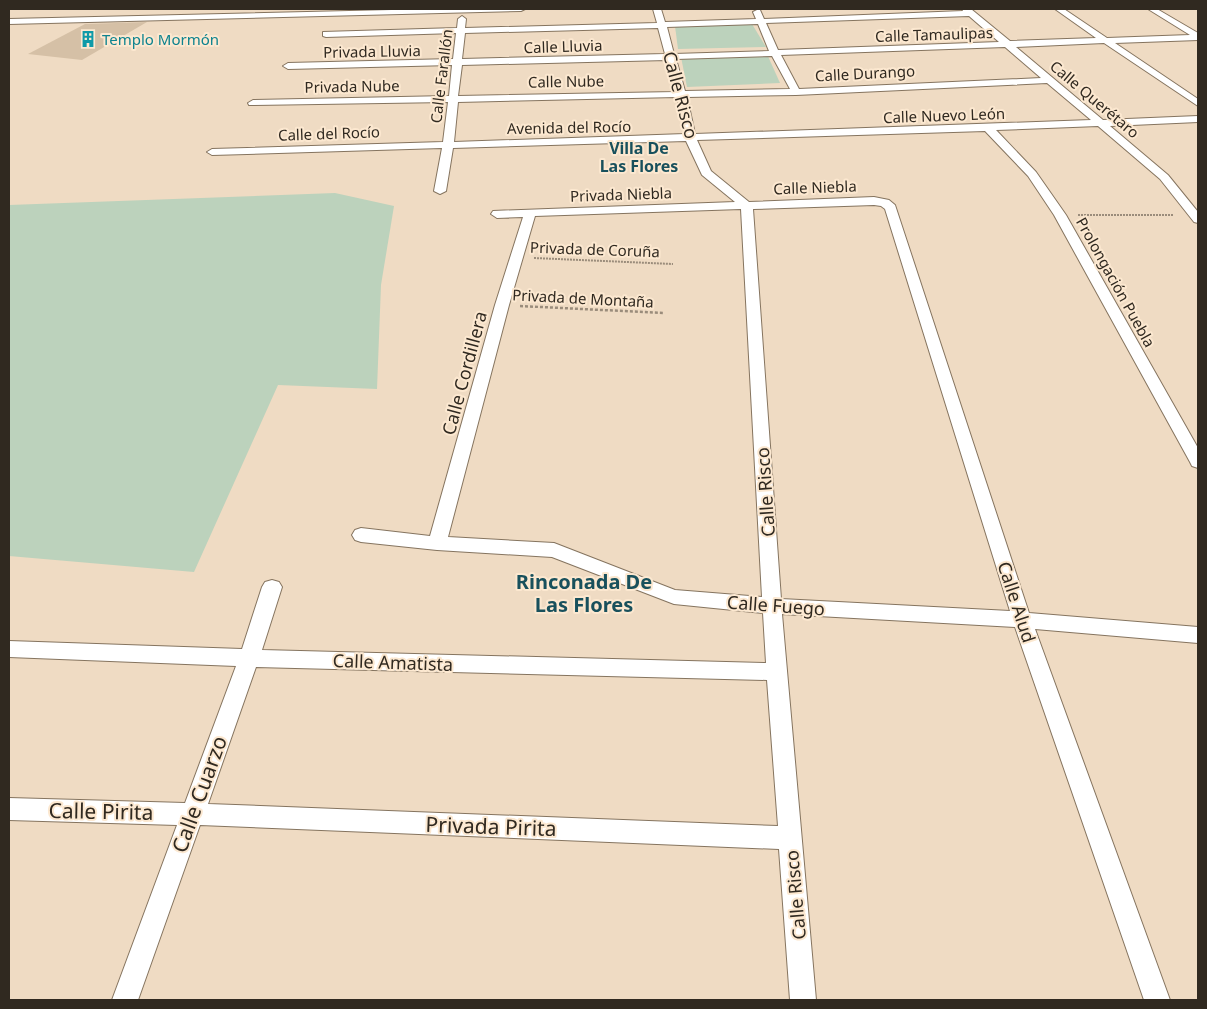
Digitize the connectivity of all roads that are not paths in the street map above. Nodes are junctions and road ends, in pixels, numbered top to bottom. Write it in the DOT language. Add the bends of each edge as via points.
graph roads {
  1 [pos="139,9"];
  2 [pos="220,9"];
  3 [pos="462,9"];
  4 [pos="521,9"];
  5 [pos="657,9"];
  6 [pos="755,9"];
  7 [pos="862,9"];
  8 [pos="1059,9"];
  9 [pos="1152,9"];
  10 [pos="968,11"];
  11 [pos="868,16"];
  12 [pos="205,18"];
  13 [pos="120,20"];
  14 [pos="762,20"];
  15 [pos="9,22"];
  16 [pos="663,25"];
  17 [pos="462,30"];
  18 [pos="326,34"];
  19 [pos="1198,37"];
  20 [pos="1105,41"];
  21 [pos="1008,45"];
  22 [pos="775,53"];
  23 [pos="670,57"];
  24 [pos="456,63"];
  25 [pos="288,66"];
  26 [pos="1050,80"];
  27 [pos="796,92"];
  28 [pos="681,94"];
  29 [pos="452,98"];
  30 [pos="253,103"];
  31 [pos="1198,103"];
  32 [pos="1198,119"];
  33 [pos="1102,123"];
  34 [pos="989,129"];
  35 [pos="691,139"];
  36 [pos="448,145"];
  37 [pos="212,152"];
  38 [pos="440,191"];
  39 [pos="886,203"];
  40 [pos="746,206"];
  41 [pos="530,213"];
  42 [pos="497,214"];
  43 [pos="1197,217"];
  44 [pos="1198,462"];
  45 [pos="361,535"];
  46 [pos="437,543"];
  47 [pos="272,587"];
  48 [pos="772,606"];
  49 [pos="1022,620"];
  50 [pos="1198,635"];
  51 [pos="9,649"];
  52 [pos="249,658"];
  53 [pos="778,672"];
  54 [pos="9,809"];
  55 [pos="192,814"];
  56 [pos="790,838"];
  57 [pos="125,1000"];
  58 [pos="803,1000"];
  59 [pos="1157,1000"];
  1 -- 13 [label="street"];
  2 -- 12 [label="street"];
  3 -- 4 [label="street"];
  3 -- 12 [label="street"];
  3 -- 17 [label="street, Calle Farallón"];
  5 -- 16 [label="street, Calle Risco"];
  6 -- 14 [label="street"];
  7 -- 11 [label="street"];
  8 -- 20 [label="street"];
  9 -- 19 [label="street"];
  10 -- 11 [label="street"];
  10 -- 21 [label="street, Calle Querétaro"];
  11 -- 14 [label="street"];
  12 -- 13 [label="street"];
  13 -- 15 [label="street"];
  14 -- 16 [label="street"];
  14 -- 22 [label="street"];
  16 -- 17 [label="street"];
  16 -- 23 [label="street, Calle Risco"];
  17 -- 18 [label="street"];
  17 -- 24 [label="street, Calle Farallón"];
  19 -- 20 [label="street, Calle Tamaulipas"];
  20 -- 21 [label="street, Calle Tamaulipas"];
  20 -- 31 [label="street"];
  21 -- 22 [label="street, Calle Tamaulipas"];
  21 -- 26 [label="street, Calle Querétaro"];
  22 -- 23 [label="street, Calle Tamaulipas"];
  22 -- 27 [label="street"];
  23 -- 24 [label="street, Calle Lluvia"];
  23 -- 28 [label="street, Calle Risco"];
  24 -- 25 [label="street, Privada Lluvia"];
  24 -- 29 [label="street, Calle Farallón"];
  26 -- 27 [label="street, Calle Durango"];
  26 -- 33 [label="street, Calle Querétaro"];
  27 -- 28 [label="street, Calle Durango"];
  28 -- 29 [label="street, Calle Nube"];
  28 -- 35 [label="street, Calle Risco"];
  29 -- 30 [label="street, Privada Nube"];
  29 -- 36 [label="street, Calle Farallón"];
  32 -- 33 [label="street, Calle Nuevo León"];
  33 -- 34 [label="street, Calle Nuevo León"];
  33 -- 43 [label="street, Calle Querétaro" via="1164,177"];
  34 -- 35 [label="street, Calle Nuevo León"];
  34 -- 44 [label="street, Prolongación Puebla" via="1032,174 1060,215"];
  35 -- 36 [label="street, Avenida del Rocío"];
  35 -- 40 [label="street, Calle Risco" via="706,173"];
  36 -- 37 [label="street, Calle del Rocío"];
  36 -- 38 [label="street, Calle Farallón"];
  39 -- 40 [label="street, Calle Niebla"];
  39 -- 49 [label="street, Calle Alud" via="891,208"];
  40 -- 41 [label="street, Privada Niebla"];
  40 -- 48 [label="street, Calle Risco"];
  41 -- 42 [label="street, Privada Niebla"];
  41 -- 46 [label="street, Calle Cordillera"];
  45 -- 46 [label="street, Calle Fuego"];
  46 -- 48 [label="street, Calle Fuego" via="554,550 674,596"];
  47 -- 52 [label="street, Calle Cuarzo"];
  48 -- 49 [label="street, Calle Fuego"];
  48 -- 53 [label="street, Calle Risco"];
  49 -- 50 [label="street, Calle Fuego"];
  49 -- 59 [label="street, Calle Alud"];
  51 -- 52 [label="street, Calle Amatista"];
  52 -- 53 [label="street, Calle Amatista"];
  52 -- 55 [label="street, Calle Cuarzo"];
  53 -- 56 [label="street, Calle Risco"];
  54 -- 55 [label="street, Calle Pirita"];
  55 -- 56 [label="street, Privada Pirita"];
  55 -- 57 [label="street, Calle Cuarzo"];
  56 -- 58 [label="street, Calle Risco"];
}
